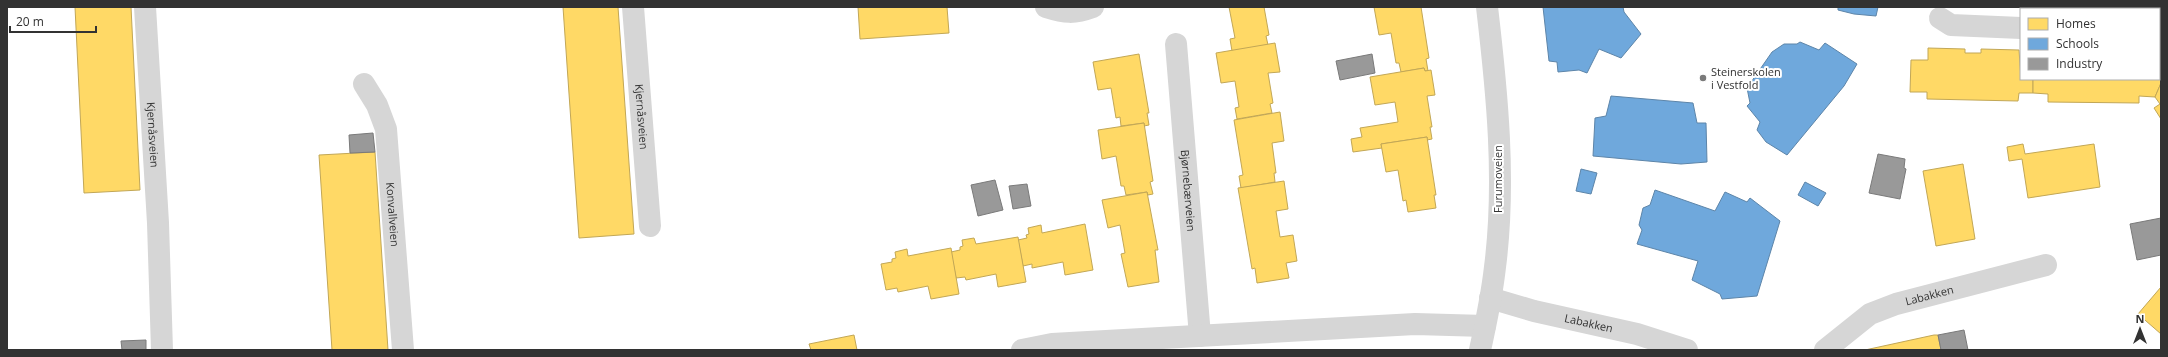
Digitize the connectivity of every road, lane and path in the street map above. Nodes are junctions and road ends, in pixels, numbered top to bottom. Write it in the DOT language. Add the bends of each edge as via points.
graph roads {
  1 [pos="145,7"];
  2 [pos="633,7"];
  3 [pos="1046,7"];
  4 [pos="1093,7"];
  5 [pos="1487,7"];
  6 [pos="1940,18"];
  7 [pos="2020,28"];
  8 [pos="1176,44"];
  9 [pos="364,84"];
  10 [pos="650,226"];
  11 [pos="2046,265"];
  12 [pos="1490,298"];
  13 [pos="1485,326"];
  14 [pos="1200,336"];
  15 [pos="162,350"];
  16 [pos="403,350"];
  17 [pos="1022,350"];
  18 [pos="1480,350"];
  19 [pos="1687,350"];
  20 [pos="1825,350"];
  1 -- 15 [label="street, Kjernåsveien" via="160,264"];
  2 -- 10 [label="street, Kjernåsveien"];
  3 -- 4 [label="street" via="1064,13 1080,12"];
  5 -- 12 [label="street, Furumoveien" via="1500,170 1498,233"];
  6 -- 7 [label="street" via="1951,25"];
  8 -- 14 [label="street, Bjørnebærveien"];
  9 -- 16 [label="street, Konvallveien" via="377,105 386,129"];
  11 -- 20 [label="street, Labakken" via="1896,304 1870,314"];
  12 -- 13 [label="street, Furumoveien"];
  12 -- 19 [label="street, Labakken" via="1534,311 1637,334"];
  13 -- 14 [label="street" via="1415,324"];
  13 -- 18 [label="street, Furumoveien"];
  14 -- 17 [label="street" via="1052,344"];
}
